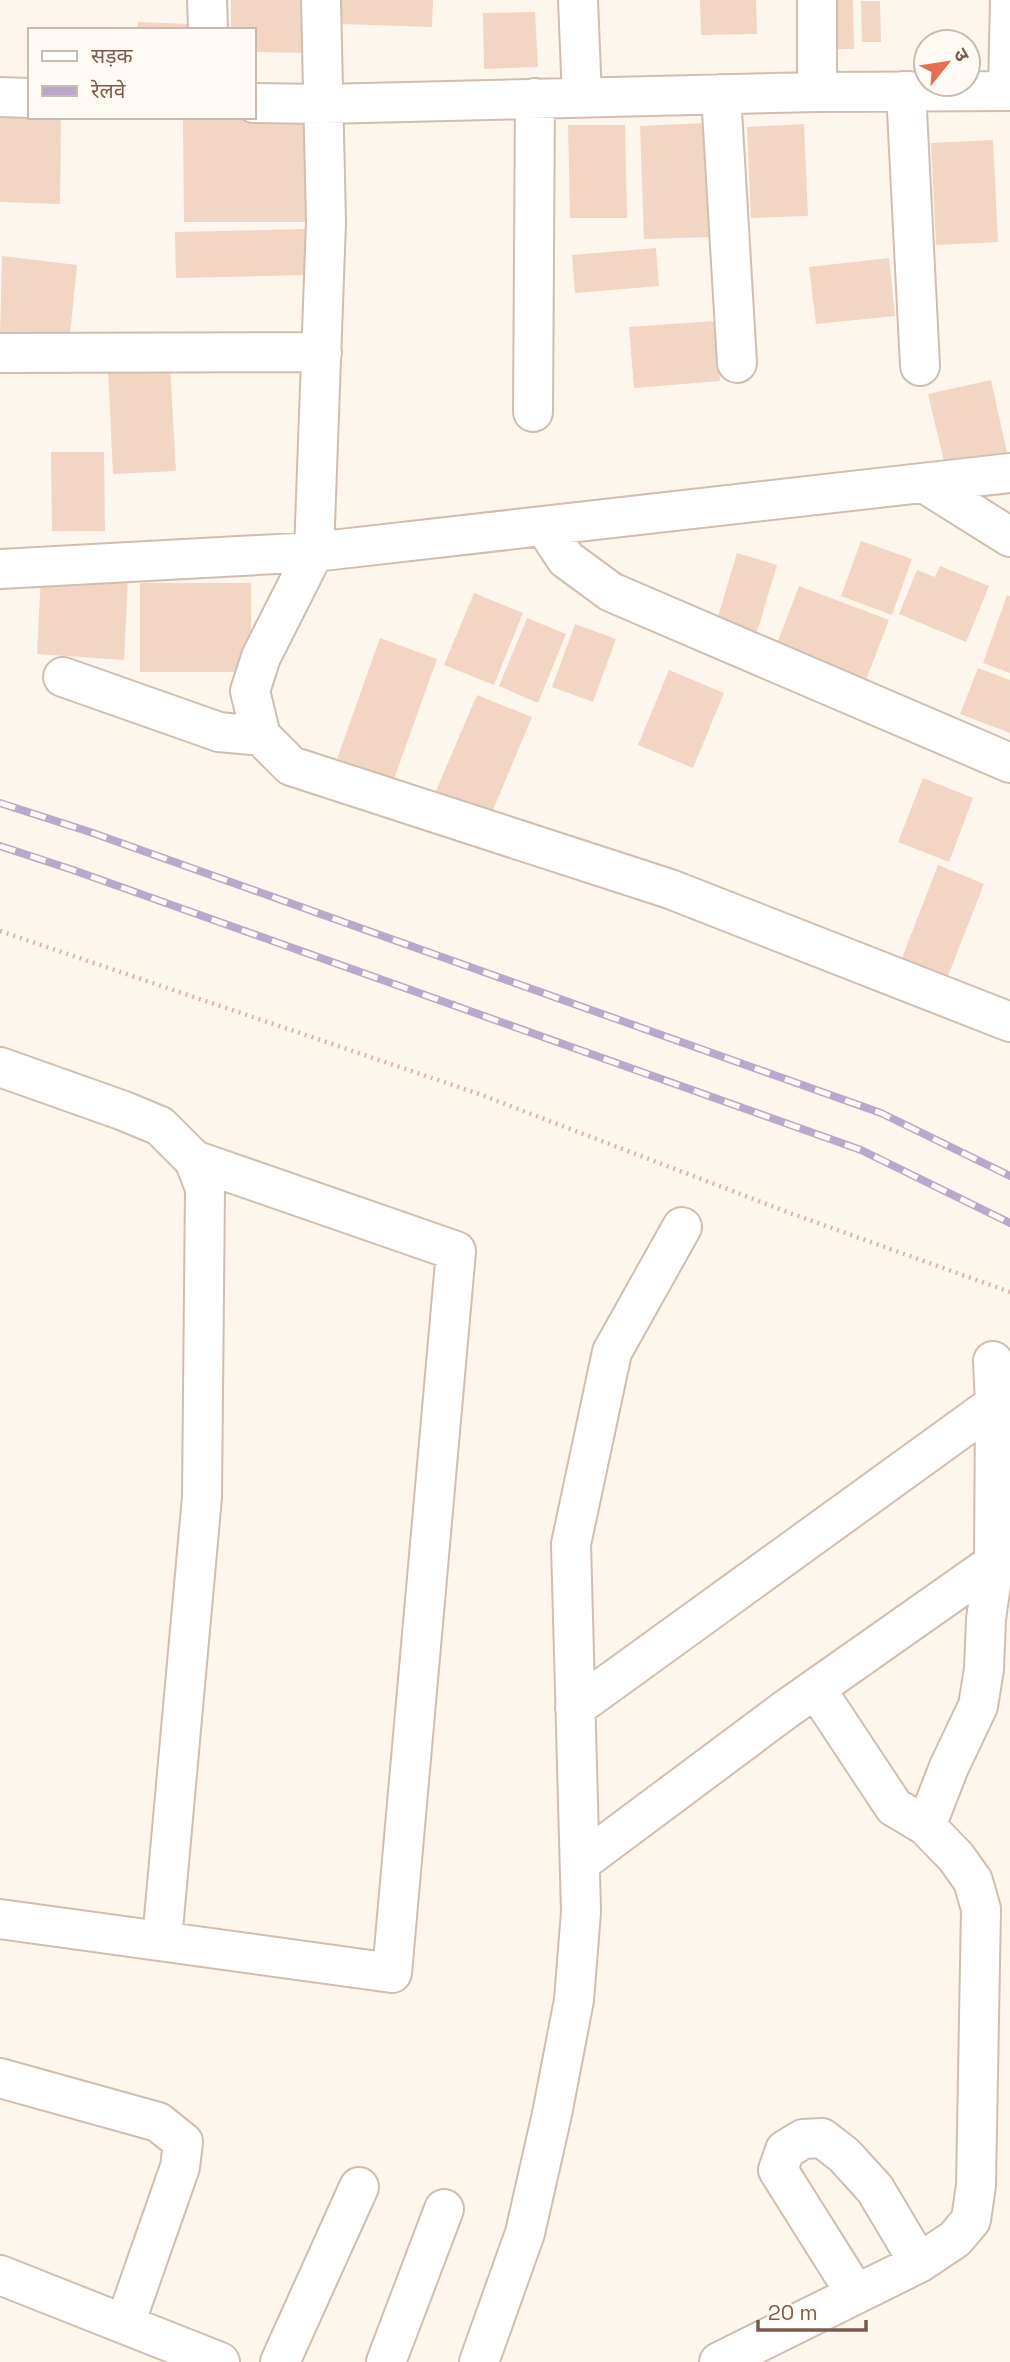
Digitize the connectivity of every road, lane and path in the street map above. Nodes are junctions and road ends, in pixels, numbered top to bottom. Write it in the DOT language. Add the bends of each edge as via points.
graph roads {
  1 [pos="207,0"];
  2 [pos="321,0"];
  3 [pos="578,0"];
  4 [pos="817,0"];
  5 [pos="1010,0"];
  6 [pos="208,28"];
  7 [pos="906,91"];
  8 [pos="1009,91"];
  9 [pos="817,92"];
  10 [pos="721,94"];
  11 [pos="0,97"];
  12 [pos="582,97"];
  13 [pos="28,98"];
  14 [pos="535,98"];
  15 [pos="256,103"];
  16 [pos="323,104"];
  17 [pos="321,352"];
  18 [pos="0,353"];
  19 [pos="737,363"];
  20 [pos="920,366"];
  21 [pos="534,412"];
  22 [pos="1010,473"];
  23 [pos="924,483"];
  24 [pos="545,527"];
  25 [pos="1010,537"];
  26 [pos="314,552"];
  27 [pos="0,569"];
  28 [pos="63,677"];
  29 [pos="261,736"];
  30 [pos="1010,763"];
  31 [pos="0,931"];
  32 [pos="1010,1022"];
  33 [pos="0,1068"];
  34 [pos="194,1160"];
  35 [pos="682,1227"];
  36 [pos="1010,1292"];
  37 [pos="993,1361"];
  38 [pos="995,1404"];
  39 [pos="994,1563"];
  40 [pos="816,1689"];
  41 [pos="575,1709"];
  42 [pos="926,1826"];
  43 [pos="580,1863"];
  44 [pos="0,1919"];
  45 [pos="162,1940"];
  46 [pos="0,2078"];
  47 [pos="359,2187"];
  48 [pos="444,2209"];
  49 [pos="919,2263"];
  50 [pos="0,2275"];
  51 [pos="856,2294"];
  52 [pos="125,2324"];
  53 [pos="220,2362"];
  54 [pos="280,2362"];
  55 [pos="386,2362"];
  56 [pos="479,2362"];
  57 [pos="719,2362"];
  1 -- 6 [label="street"];
  2 -- 16 [label="street"];
  3 -- 12 [label="street"];
  4 -- 9 [label="street"];
  5 -- 8 [label="street"];
  7 -- 8 [label="street"];
  7 -- 9 [label="street"];
  7 -- 20 [label="street"];
  9 -- 10 [label="street"];
  10 -- 12 [label="street"];
  10 -- 19 [label="street"];
  11 -- 13 [label="street"];
  12 -- 14 [label="street"];
  14 -- 16 [label="street"];
  14 -- 21 [label="street"];
  15 -- 16 [label="street"];
  16 -- 17 [label="street" via="326,222"];
  17 -- 18 [label="street"];
  17 -- 26 [label="street"];
  22 -- 23 [label="street"];
  23 -- 24 [label="street"];
  23 -- 25 [label="street"];
  24 -- 26 [label="street"];
  24 -- 30 [label="street" via="566,559 611,592"];
  26 -- 27 [label="street"];
  26 -- 29 [label="street" via="261,657 250,691"];
  28 -- 29 [label="street" via="219,732"];
  29 -- 32 [label="street" via="290,766 670,889"];
  31 -- 36 [label="path" via="479,1094"];
  33 -- 34 [label="street" via="160,1126"];
  34 -- 45 [label="street" via="205,1188 202,1497"];
  34 -- 45 [label="street" via="456,1251 392,1973"];
  35 -- 41 [label="street" via="612,1352 571,1544"];
  37 -- 38 [label="street"];
  38 -- 39 [label="street"];
  38 -- 41 [label="street"];
  39 -- 40 [label="street"];
  39 -- 42 [label="street" via="978,1706"];
  40 -- 42 [label="street" via="894,1807"];
  40 -- 43 [label="street"];
  41 -- 43 [label="street"];
  42 -- 49 [label="street" via="973,1881 981,1909 976,2185 971,2220 955,2239"];
  43 -- 56 [label="street" via="574,2000 552,2114 525,2233"];
  44 -- 45 [label="street"];
  46 -- 52 [label="street" via="158,2122 183,2142 180,2167"];
  47 -- 54 [label="street"];
  48 -- 55 [label="street"];
  49 -- 51 [label="street"];
  49 -- 51 [label="street" via="875,2189 844,2155 822,2138 803,2139 785,2150 778,2170"];
  50 -- 52 [label="street"];
  51 -- 57 [label="street"];
  52 -- 53 [label="street"];
}
